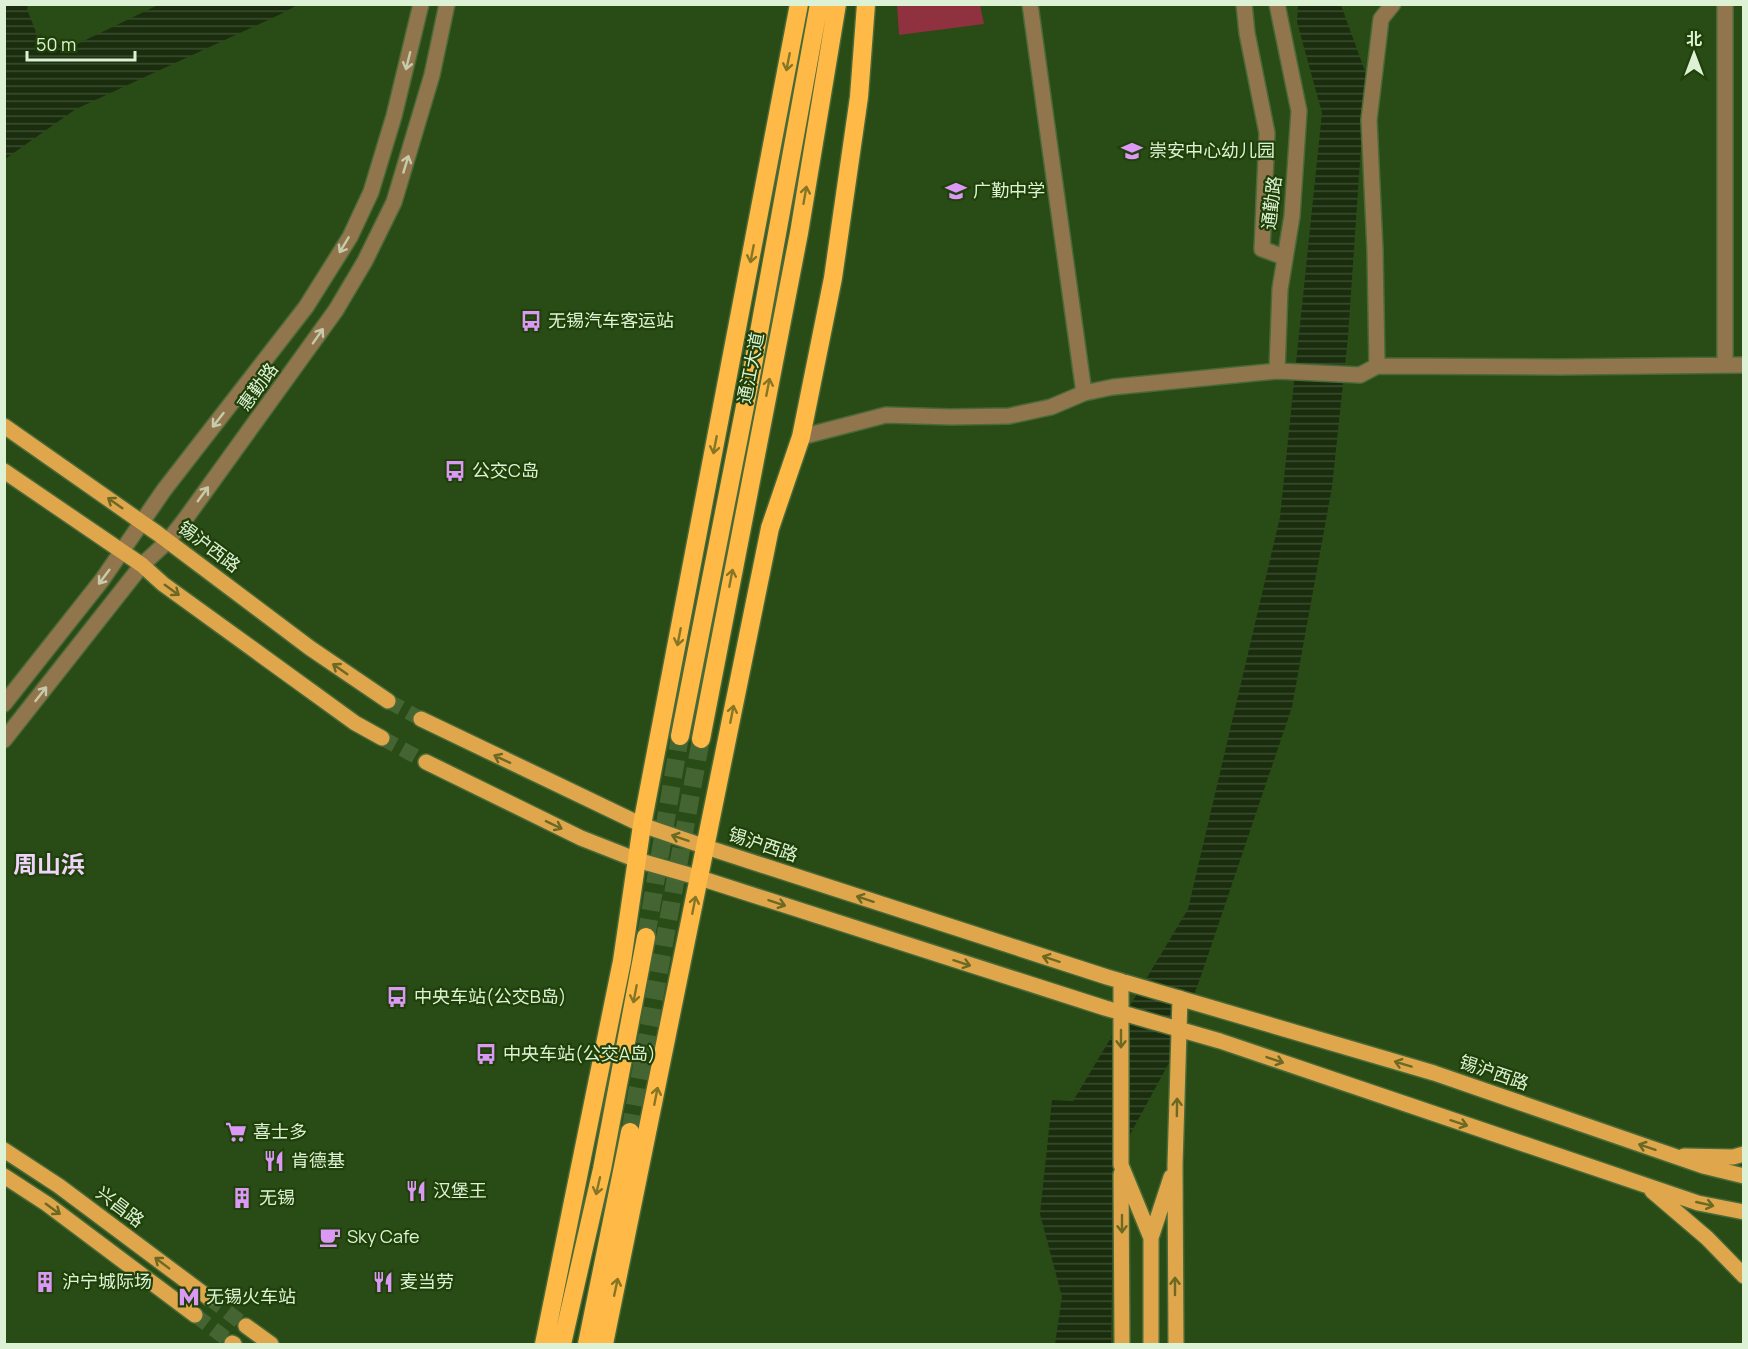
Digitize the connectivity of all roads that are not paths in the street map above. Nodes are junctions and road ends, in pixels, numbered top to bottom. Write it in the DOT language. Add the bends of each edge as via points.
graph roads {
  1 [pos="421,4"];
  2 [pos="447,4"];
  3 [pos="799,4"];
  4 [pos="819,4"];
  5 [pos="837,4"];
  6 [pos="866,4"];
  7 [pos="1030,4"];
  8 [pos="1244,4"];
  9 [pos="1276,4"];
  10 [pos="1393,4"];
  11 [pos="1725,4"];
  12 [pos="1284,257"];
  13 [pos="1725,364"];
  14 [pos="1743,364"];
  15 [pos="1377,366"];
  16 [pos="1277,371"];
  17 [pos="1084,393"];
  18 [pos="4,426"];
  19 [pos="801,437"];
  20 [pos="4,471"];
  21 [pos="141,521"];
  22 [pos="168,541"];
  23 [pos="122,552"];
  24 [pos="142,565"];
  25 [pos="388,701"];
  26 [pos="4,704"];
  27 [pos="421,719"];
  28 [pos="680,736"];
  29 [pos="382,738"];
  30 [pos="701,739"];
  31 [pos="4,740"];
  32 [pos="426,762"];
  33 [pos="642,825"];
  34 [pos="706,847"];
  35 [pos="637,860"];
  36 [pos="700,878"];
  37 [pos="646,937"];
  38 [pos="1114,979"];
  39 [pos="1180,998"];
  40 [pos="1121,1013"];
  41 [pos="1179,1030"];
  42 [pos="630,1132"];
  43 [pos="4,1150"];
  44 [pos="1743,1154"];
  45 [pos="1671,1156"];
  46 [pos="1121,1165"];
  47 [pos="1175,1165"];
  48 [pos="4,1176"];
  49 [pos="1743,1176"];
  50 [pos="1645,1185"];
  51 [pos="1743,1212"];
  52 [pos="1151,1238"];
  53 [pos="1743,1276"];
  54 [pos="209,1298"];
  55 [pos="195,1315"];
  56 [pos="246,1326"];
  57 [pos="271,1344"];
  58 [pos="544,1344"];
  59 [pos="562,1344"];
  60 [pos="587,1344"];
  61 [pos="604,1344"];
  62 [pos="1122,1344"];
  63 [pos="1151,1344"];
  64 [pos="1176,1344"];
  1 -- 21 [label="street, 惠勤路, one-way" via="374,183 350,237 306,307"];
  22 -- 2 [label="street, 惠勤路, one-way" via="305,355 365,261 394,202 432,75"];
  3 -- 33 [label="highway, one-way"];
  4 -- 28 [label="highway, 通江大道"];
  30 -- 5 [label="highway, 通江大道, one-way" via="799,233"];
  6 -- 19 [label="highway" via="859,97 833,278"];
  7 -- 17 [label="street"];
  8 -- 12 [label="street" via="1267,133 1262,249"];
  9 -- 12 [label="street, 通勤路" via="1299,111 1292,216"];
  10 -- 15 [label="street" via="1381,20 1369,120"];
  11 -- 13 [label="street"];
  12 -- 16 [label="street, 通勤路"];
  13 -- 14 [label="street"];
  13 -- 15 [label="street"];
  15 -- 16 [label="street" via="1360,375"];
  16 -- 17 [label="street"];
  17 -- 19 [label="street" via="1010,416 886,415"];
  21 -- 18 [label="main road, 锡沪西路, one-way"];
  34 -- 19 [label="highway, one-way" via="770,528"];
  20 -- 23 [label="main road"];
  21 -- 22 [label="main road, 锡沪西路"];
  21 -- 23 [label="street, 惠勤路"];
  22 -- 24 [label="street, 惠勤路"];
  25 -- 22 [label="main road, 锡沪西路, one-way" via="310,648"];
  23 -- 24 [label="main road"];
  23 -- 26 [label="street, 惠勤路, one-way"];
  24 -- 29 [label="main road, one-way" via="355,723"];
  31 -- 24 [label="street, 惠勤路, one-way"];
  33 -- 27 [label="main road, 锡沪西路, one-way"];
  32 -- 35 [label="main road, one-way" via="581,838"];
  34 -- 33 [label="main road, 锡沪西路, one-way"];
  33 -- 35 [label="highway"];
  34 -- 36 [label="highway"];
  38 -- 34 [label="main road, 锡沪西路, one-way"];
  35 -- 36 [label="main road"];
  35 -- 58 [label="highway" via="622,961"];
  36 -- 40 [label="main road, one-way"];
  61 -- 36 [label="highway, one-way"];
  37 -- 59 [label="highway, one-way" via="602,1169"];
  38 -- 39 [label="main road, 锡沪西路"];
  38 -- 40 [label="main road"];
  39 -- 41 [label="main road"];
  45 -- 39 [label="main road, 锡沪西路, one-way" via="1434,1073"];
  40 -- 41 [label="main road"];
  40 -- 46 [label="main road, one-way"];
  47 -- 41 [label="main road, one-way"];
  41 -- 50 [label="main road, one-way"];
  42 -- 60 [label="highway"];
  54 -- 43 [label="main road, 兴昌路, one-way" via="59,1186"];
  44 -- 45 [label="main road"];
  45 -- 49 [label="main road, 锡沪西路"];
  46 -- 52 [label="main road"];
  46 -- 62 [label="main road, one-way"];
  47 -- 52 [label="main road"];
  64 -- 47 [label="main road, one-way"];
  48 -- 55 [label="main road, one-way"];
  50 -- 51 [label="main road, one-way" via="1698,1203"];
  50 -- 53 [label="main road" via="1707,1238"];
  52 -- 63 [label="main road"];
  56 -- 57 [label="main road"];
}
